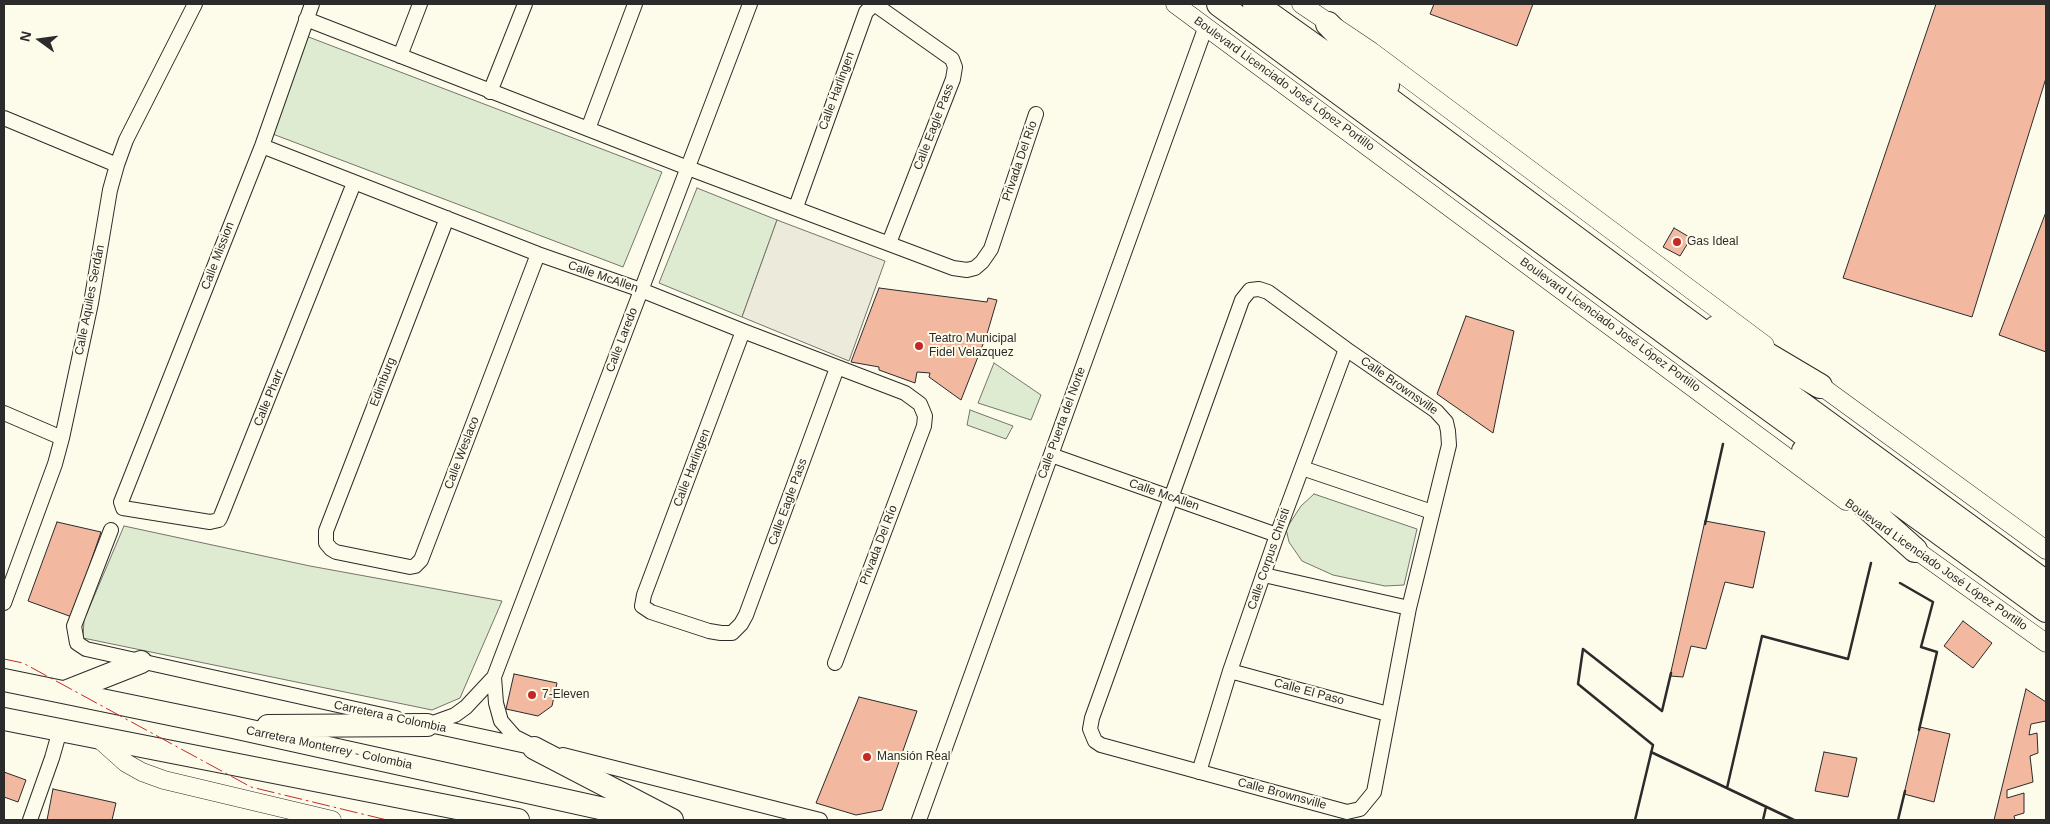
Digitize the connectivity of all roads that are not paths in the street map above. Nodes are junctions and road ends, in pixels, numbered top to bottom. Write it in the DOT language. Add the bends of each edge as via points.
graph roads {
  1 [pos="195,4"];
  2 [pos="312,4"];
  3 [pos="420,4"];
  4 [pos="525,4"];
  5 [pos="635,4"];
  6 [pos="750,4"];
  7 [pos="1175,4"];
  8 [pos="1219,4"];
  9 [pos="1256,4"];
  10 [pos="1301,4"];
  11 [pos="872,6"];
  12 [pos="306,19"];
  13 [pos="1328,24"];
  14 [pos="1206,26"];
  15 [pos="400,56"];
  16 [pos="490,92"];
  17 [pos="1036,114"];
  18 [pos="4,118"];
  19 [pos="1425,126"];
  20 [pos="588,129"];
  21 [pos="262,146"];
  22 [pos="117,165"];
  23 [pos="688,168"];
  24 [pos="354,182"];
  25 [pos="796,207"];
  26 [pos="447,218"];
  27 [pos="889,243"];
  28 [pos="538,254"];
  29 [pos="641,290"];
  30 [pos="1667,306"];
  31 [pos="743,331"];
  32 [pos="1346,349"];
  33 [pos="837,368"];
  34 [pos="1820,386"];
  35 [pos="1745,391"];
  36 [pos="4,413"];
  37 [pos="924,426"];
  38 [pos="62,438"];
  39 [pos="1051,455"];
  40 [pos="1302,468"];
  41 [pos="1172,498"];
  42 [pos="122,507"];
  43 [pos="1432,512"];
  44 [pos="111,530"];
  45 [pos="1277,535"];
  46 [pos="328,547"];
  47 [pos="1914,550"];
  48 [pos="2046,550"];
  49 [pos="1264,575"];
  50 [pos="2046,583"];
  51 [pos="4,603"];
  52 [pos="1409,608"];
  53 [pos="2046,610"];
  54 [pos="732,633"];
  55 [pos="2046,643"];
  56 [pos="141,662"];
  57 [pos="835,663"];
  58 [pos="1230,671"];
  59 [pos="494,677"];
  60 [pos="4,680"];
  61 [pos="65,692"];
  62 [pos="1388,714"];
  63 [pos="4,719"];
  64 [pos="428,725"];
  65 [pos="233,727"];
  66 [pos="60,730"];
  67 [pos="98,738"];
  68 [pos="534,748"];
  69 [pos="1199,772"];
  70 [pos="30,820"];
  71 [pos="332,820"];
  72 [pos="518,820"];
  73 [pos="654,820"];
  74 [pos="672,820"];
  75 [pos="820,820"];
  76 [pos="919,820"];
  1 -- 22 [label="street, Calle Aquiles Serdán" via="126,140"];
  2 -- 12 [label="street, Calle Mission"];
  3 -- 15 [label="street"];
  4 -- 16 [label="street"];
  5 -- 20 [label="street"];
  6 -- 23 [label="street, Calle Laredo"];
  7 -- 14 [label="street, Boulevard Licenciado José López Portillo"];
  8 -- 35 [label="highway, Boulevard Licenciado José López Portillo"];
  9 -- 19 [label="highway"];
  10 -- 13 [label="street"];
  11 -- 25 [label="street, Calle Harlingen" via="866,12"];
  11 -- 27 [label="street, Calle Eagle Pass" via="880,8 952,59 955,67"];
  12 -- 15 [label="street"];
  12 -- 21 [label="street, Calle Mission"];
  13 -- 19 [label="highway"];
  13 -- 34 [label="street" via="1371,51"];
  14 -- 39 [label="street, Calle Puerta del Norte"];
  14 -- 47 [label="street, Boulevard Licenciado José López Portillo"];
  15 -- 16 [label="street"];
  16 -- 20 [label="street"];
  17 -- 27 [label="street, Privada Del Río" via="990,249 975,268 953,268"];
  18 -- 22 [label="street"];
  19 -- 30 [label="highway"];
  20 -- 23 [label="street"];
  21 -- 24 [label="street, Calle McAllen"];
  21 -- 42 [label="street, Calle Mission"];
  22 -- 38 [label="street, Calle Aquiles Serdán"];
  23 -- 25 [label="street"];
  23 -- 29 [label="street, Calle Laredo"];
  24 -- 26 [label="street, Calle McAllen"];
  24 -- 42 [label="street, Calle Pharr" via="219,520 210,522"];
  25 -- 27 [label="street"];
  26 -- 28 [label="street, Calle McAllen"];
  26 -- 46 [label="street, Edimburg" via="326,530"];
  28 -- 29 [label="street, Calle McAllen"];
  28 -- 46 [label="street, Calle Weslaco" via="421,560 410,567 341,553"];
  29 -- 31 [label="street, Calle McAllen"];
  29 -- 59 [label="street, Calle Laredo"];
  30 -- 34 [label="highway" via="1754,347"];
  30 -- 50 [label="highway"];
  31 -- 33 [label="street, Calle McAllen"];
  31 -- 54 [label="street, Calle Harlingen" via="642,606 708,631"];
  32 -- 40 [label="street, Calle Corpus Christi"];
  32 -- 41 [label="street, Calle Brownsville" via="1268,292 1254,289 1246,294"];
  32 -- 43 [label="street, Calle Brownsville" via="1436,411 1446,422 1449,445"];
  33 -- 37 [label="street, Calle McAllen" via="905,393 920,404 925,416"];
  33 -- 54 [label="street, Calle Eagle Pass" via="746,615"];
  34 -- 48 [label="street"];
  35 -- 47 [label="highway" via="1774,425"];
  35 -- 53 [label="highway, Boulevard Licenciado José López Portillo"];
  36 -- 38 [label="street"];
  37 -- 57 [label="street, Privada Del Río"];
  38 -- 51 [label="street, Calle Aquiles Serdán"];
  39 -- 41 [label="street, Calle McAllen"];
  39 -- 76 [label="street, Calle Puerta del Norte"];
  40 -- 43 [label="street"];
  40 -- 45 [label="street, Calle Corpus Christi"];
  41 -- 45 [label="street, Calle McAllen"];
  41 -- 69 [label="street, Calle Brownsville" via="1090,729 1095,741 1101,745"];
  43 -- 52 [label="street, Calle Brownsville"];
  44 -- 56 [label="street, Carretera a Colombia" via="74,626 74,635 77,643 86,649"];
  45 -- 49 [label="street, Calle Corpus Christi"];
  47 -- 55 [label="street, Boulevard Licenciado José López Portillo"];
  49 -- 52 [label="street"];
  49 -- 58 [label="street, Calle Corpus Christi"];
  52 -- 62 [label="street, Calle Brownsville"];
  56 -- 61 [label="main road"];
  56 -- 64 [label="street, Carretera a Colombia"];
  58 -- 62 [label="street, Calle El Paso"];
  58 -- 69 [label="street, Calle Corpus Christi"];
  59 -- 64 [label="street, Calle Laredo" via="455,715"];
  59 -- 68 [label="street, Calle Laredo" via="501,721 515,737"];
  60 -- 61 [label="main road, Carretera Monterrey - Colombia"];
  61 -- 65 [label="main road, Carretera Monterrey - Colombia"];
  62 -- 69 [label="street, Calle Brownsville" via="1374,792 1360,809 1347,812"];
  63 -- 66 [label="main road"];
  64 -- 65 [label="main road"];
  64 -- 68 [label="street, Carretera a Colombia"];
  65 -- 73 [label="main road, Carretera Monterrey - Colombia"];
  66 -- 67 [label="main road"];
  66 -- 70 [label="street"];
  67 -- 71 [label="street" via="126,763 164,780"];
  67 -- 72 [label="main road"];
  68 -- 74 [label="main road"];
  68 -- 75 [label="street, Carretera a Colombia"];
}
